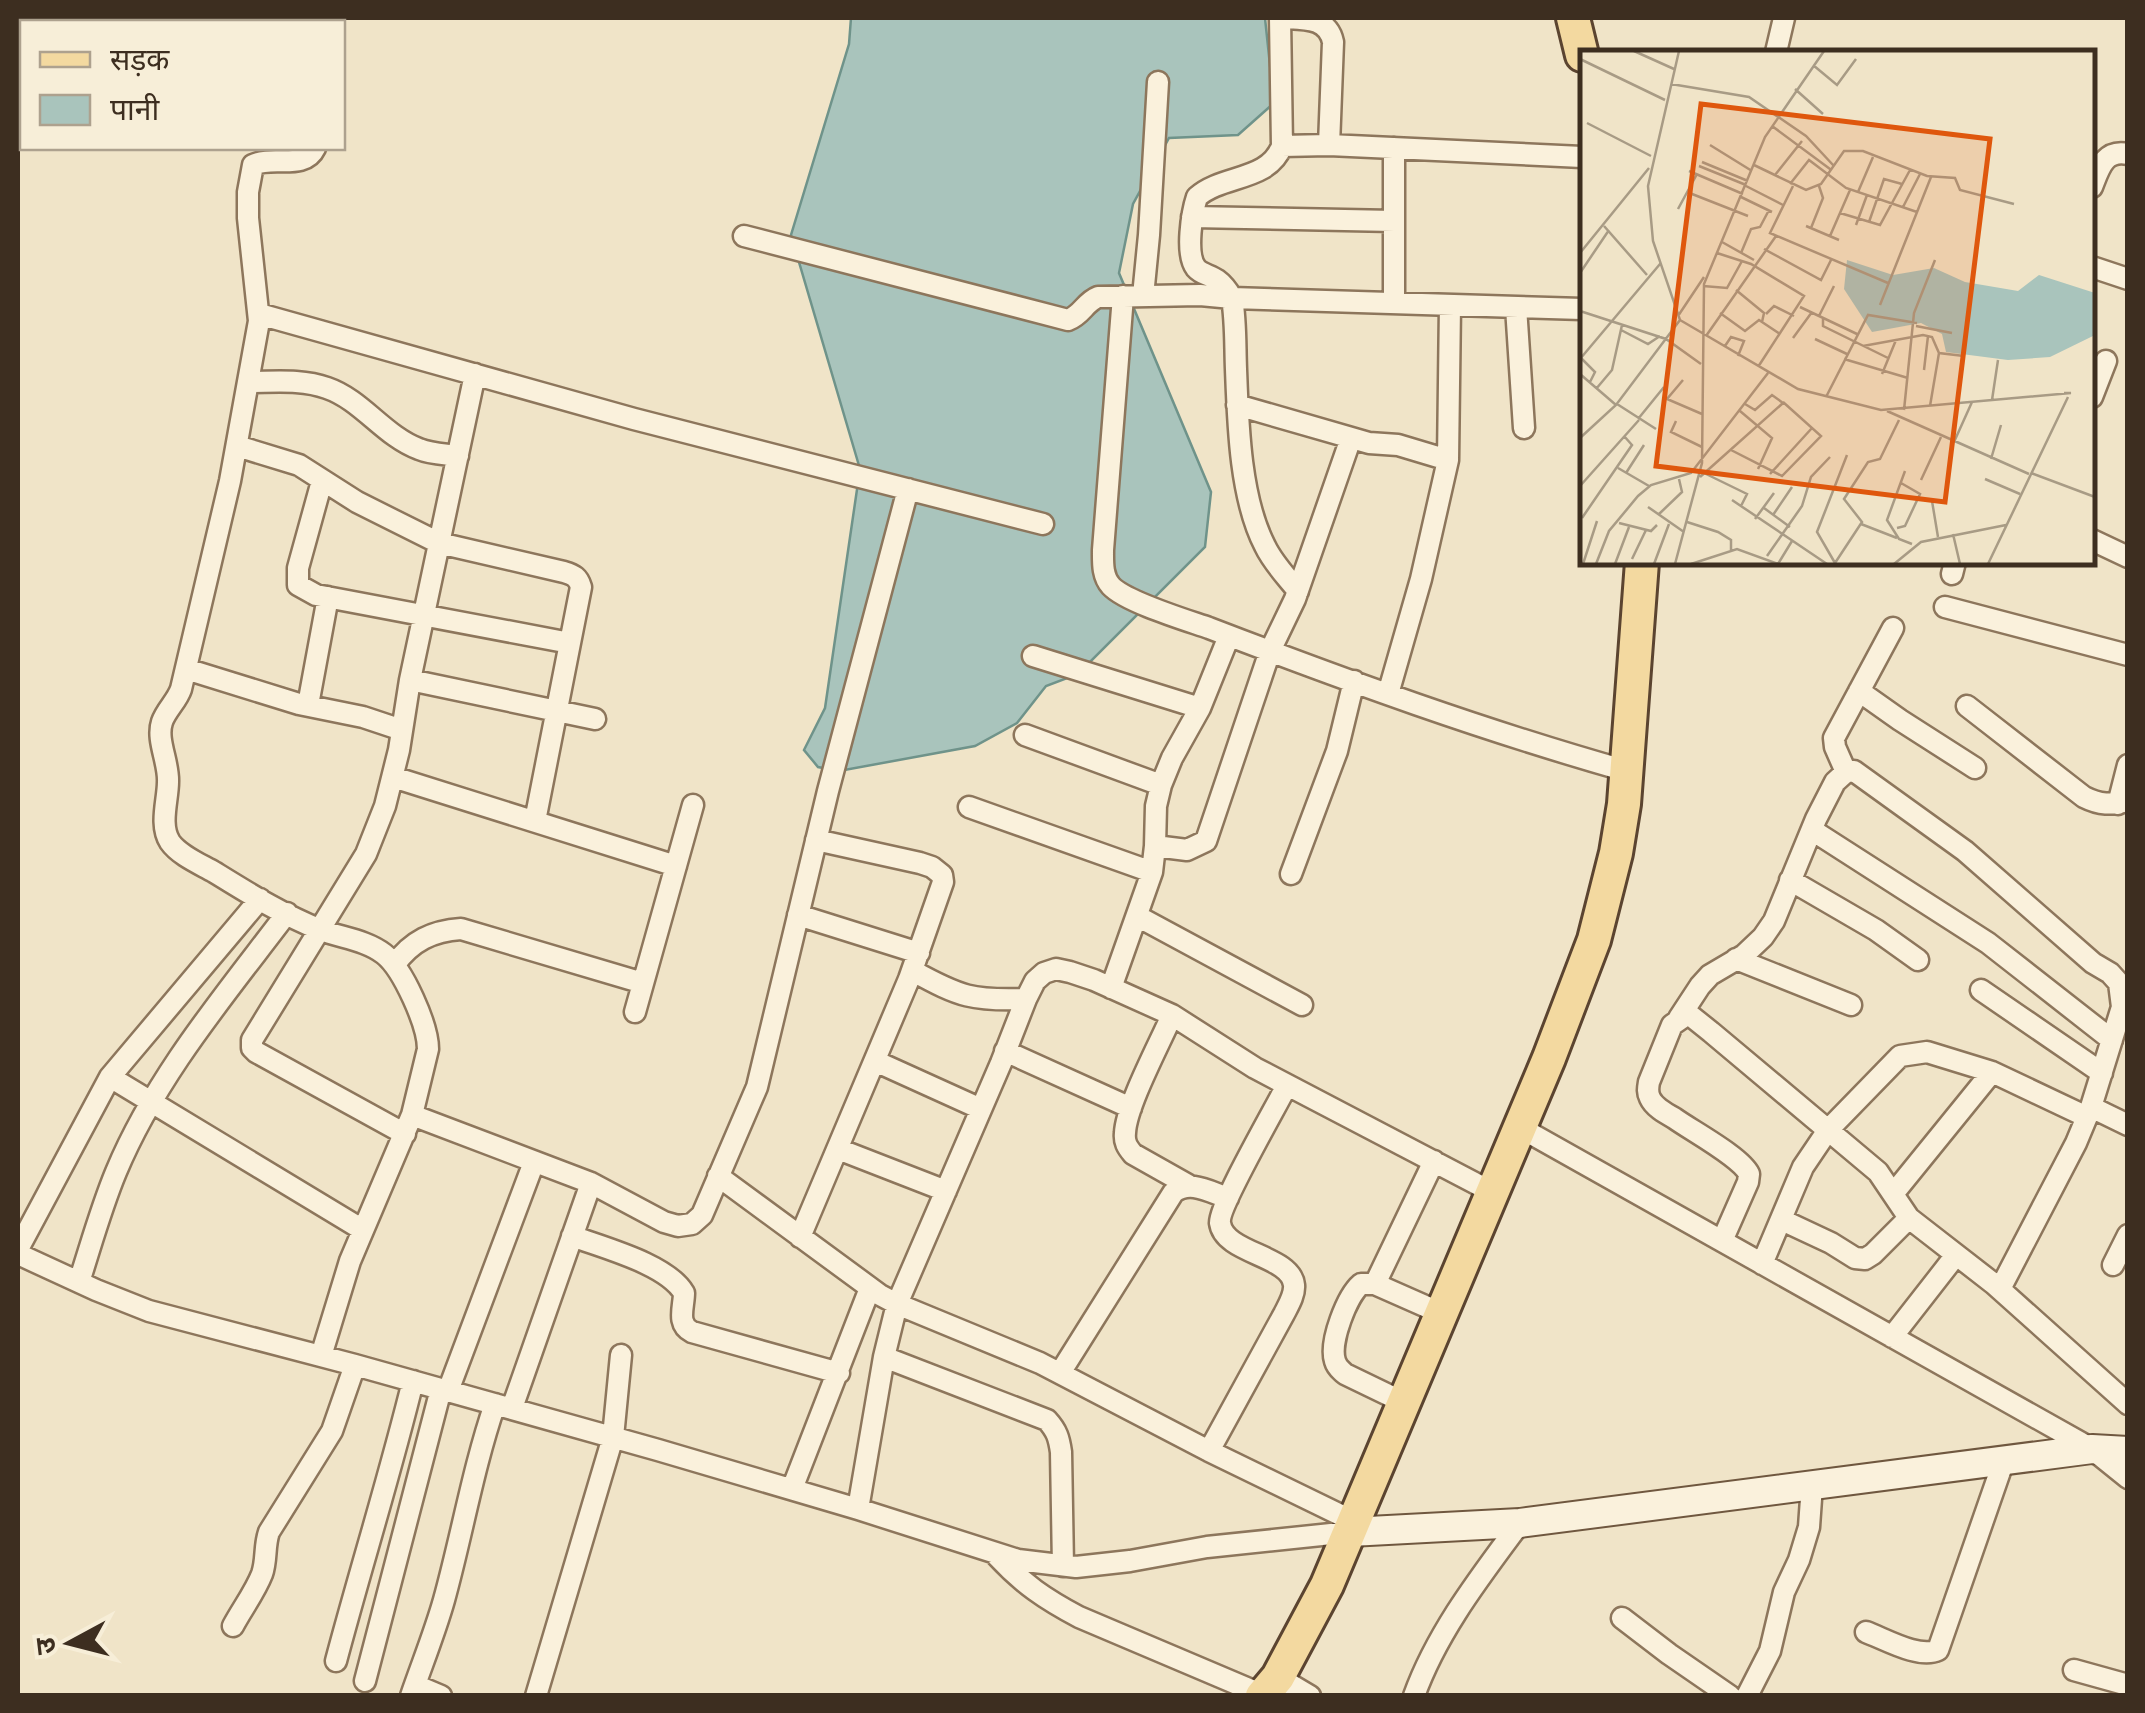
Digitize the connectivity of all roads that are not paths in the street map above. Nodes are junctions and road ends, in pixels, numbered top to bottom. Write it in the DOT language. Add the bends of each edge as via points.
graph roads {
  1 [pos="1282,18"];
  2 [pos="1573,18"];
  3 [pos="1784,18"];
  4 [pos="1581,50"];
  5 [pos="1776,50"];
  6 [pos="1158,82"];
  7 [pos="1329,145"];
  8 [pos="1282,146"];
  9 [pos="1394,148"];
  10 [pos="314,150"];
  11 [pos="2128,154"];
  12 [pos="1580,158"];
  13 [pos="2095,181"];
  14 [pos="1192,217"];
  15 [pos="1394,221"];
  16 [pos="744,236"];
  17 [pos="2095,268"];
  18 [pos="2128,279"];
  19 [pos="1133,296"];
  20 [pos="1232,298"];
  21 [pos="1394,303"];
  22 [pos="1450,304"];
  23 [pos="1516,307"];
  24 [pos="1580,309"];
  25 [pos="260,314"];
  26 [pos="2106,361"];
  27 [pos="475,374"];
  28 [pos="248,382"];
  29 [pos="2095,389"];
  30 [pos="1238,405"];
  31 [pos="1524,428"];
  32 [pos="1351,438"];
  33 [pos="237,446"];
  34 [pos="458,456"];
  35 [pos="1448,460"];
  36 [pos="322,481"];
  37 [pos="908,490"];
  38 [pos="1043,524"];
  39 [pos="2095,541"];
  40 [pos="439,543"];
  41 [pos="2128,557"];
  42 [pos="1642,565"];
  43 [pos="1298,590"];
  44 [pos="328,597"];
  45 [pos="1945,607"];
  46 [pos="424,616"];
  47 [pos="1893,628"];
  48 [pos="1229,636"];
  49 [pos="570,643"];
  50 [pos="1270,651"];
  51 [pos="2128,655"];
  52 [pos="1033,656"];
  53 [pos="186,669"];
  54 [pos="410,680"];
  55 [pos="1354,682"];
  56 [pos="1859,691"];
  57 [pos="1388,694"];
  58 [pos="308,705"];
  59 [pos="1967,706"];
  60 [pos="1200,708"];
  61 [pos="558,711"];
  62 [pos="595,718"];
  63 [pos="402,730"];
  64 [pos="1025,735"];
  65 [pos="2128,764"];
  66 [pos="1975,768"];
  67 [pos="1627,771"];
  68 [pos="1846,772"];
  69 [pos="393,777"];
  70 [pos="1162,785"];
  71 [pos="2123,802"];
  72 [pos="693,805"];
  73 [pos="969,807"];
  74 [pos="535,821"];
  75 [pos="1812,830"];
  76 [pos="816,840"];
  77 [pos="1155,846"];
  78 [pos="676,866"];
  79 [pos="1152,872"];
  80 [pos="1291,874"];
  81 [pos="1790,880"];
  82 [pos="260,899"];
  83 [pos="287,913"];
  84 [pos="798,915"];
  85 [pos="1137,916"];
  86 [pos="319,929"];
  87 [pos="1736,959"];
  88 [pos="1918,960"];
  89 [pos="916,962"];
  90 [pos="395,964"];
  91 [pos="644,982"];
  92 [pos="1111,988"];
  93 [pos="1981,990"];
  94 [pos="1026,998"];
  95 [pos="1302,1005"];
  96 [pos="1851,1005"];
  97 [pos="636,1012"];
  98 [pos="1172,1015"];
  99 [pos="1678,1018"];
  100 [pos="2112,1040"];
  101 [pos="1006,1050"];
  102 [pos="875,1061"];
  103 [pos="1992,1072"];
  104 [pos="2102,1072"];
  105 [pos="110,1076"];
  106 [pos="1287,1085"];
  107 [pos="152,1102"];
  108 [pos="981,1108"];
  109 [pos="1131,1108"];
  110 [pos="2089,1112"];
  111 [pos="408,1125"];
  112 [pos="2128,1125"];
  113 [pos="1519,1127"];
  114 [pos="1828,1130"];
  115 [pos="838,1149"];
  116 [pos="534,1162"];
  117 [pos="1434,1162"];
  118 [pos="718,1176"];
  119 [pos="591,1183"];
  120 [pos="1188,1185"];
  121 [pos="946,1190"];
  122 [pos="1492,1192"];
  123 [pos="1893,1194"];
  124 [pos="1228,1198"];
  125 [pos="1909,1218"];
  126 [pos="1782,1220"];
  127 [pos="363,1230"];
  128 [pos="2128,1235"];
  129 [pos="572,1236"];
  130 [pos="800,1238"];
  131 [pos="1722,1241"];
  132 [pos="18,1251"];
  133 [pos="1956,1254"];
  134 [pos="1762,1264"];
  135 [pos="2113,1265"];
  136 [pos="80,1282"];
  137 [pos="1375,1284"];
  138 [pos="870,1288"];
  139 [pos="2000,1290"];
  140 [pos="897,1304"];
  141 [pos="1443,1314"];
  142 [pos="1892,1337"];
  143 [pos="622,1354"];
  144 [pos="321,1356"];
  145 [pos="884,1357"];
  146 [pos="355,1365"];
  147 [pos="839,1372"];
  148 [pos="1060,1373"];
  149 [pos="413,1381"];
  150 [pos="444,1390"];
  151 [pos="1405,1402"];
  152 [pos="2128,1404"];
  153 [pos="503,1406"];
  154 [pos="613,1437"];
  155 [pos="2092,1449"];
  156 [pos="1209,1451"];
  157 [pos="2128,1451"];
  158 [pos="2004,1460"];
  159 [pos="2128,1478"];
  160 [pos="1812,1485"];
  161 [pos="792,1489"];
  162 [pos="858,1509"];
  163 [pos="1520,1523"];
  164 [pos="1352,1527"];
  165 [pos="992,1551"];
  166 [pos="1063,1566"];
  167 [pos="1622,1618"];
  168 [pos="233,1626"];
  169 [pos="1866,1632"];
  170 [pos="336,1661"];
  171 [pos="2074,1670"];
  172 [pos="365,1680"];
  173 [pos="2128,1685"];
  174 [pos="1268,1689"];
  175 [pos="413,1690"];
  176 [pos="442,1696"];
  177 [pos="536,1696"];
  178 [pos="1310,1696"];
  179 [pos="1414,1696"];
  180 [pos="1730,1696"];
  181 [pos="1746,1696"];
  1 -- 7 [label="street" via="1309,19 1331,31"];
  1 -- 8 [label="street"];
  2 -- 4 [label="main road"];
  3 -- 5 [label="street"];
  6 -- 19 [label="street" via="1149,235"];
  7 -- 8 [label="street"];
  7 -- 9 [label="street"];
  8 -- 14 [label="street" via="1267,166 1197,196"];
  9 -- 12 [label="street"];
  9 -- 15 [label="street"];
  10 -- 25 [label="street" via="304,160 253,166 248,218"];
  11 -- 13 [label="street" via="2110,154"];
  14 -- 15 [label="street"];
  14 -- 20 [label="street" via="1193,266"];
  15 -- 21 [label="street"];
  16 -- 19 [label="street" via="1068,320 1098,296"];
  17 -- 18 [label="street"];
  19 -- 20 [label="street"];
  19 -- 48 [label="street" via="1105,576 1135,601"];
  20 -- 21 [label="street"];
  20 -- 30 [label="street"];
  21 -- 22 [label="street"];
  22 -- 23 [label="street"];
  22 -- 35 [label="street"];
  23 -- 24 [label="street"];
  23 -- 31 [label="street"];
  25 -- 27 [label="street"];
  25 -- 28 [label="street"];
  26 -- 29 [label="street"];
  27 -- 34 [label="street"];
  27 -- 37 [label="street"];
  28 -- 33 [label="street"];
  28 -- 34 [label="street" via="331,389 408,444"];
  30 -- 32 [label="street"];
  30 -- 43 [label="street" via="1256,524 1274,563"];
  32 -- 35 [label="street"];
  32 -- 43 [label="street"];
  33 -- 36 [label="street" via="299,466"];
  33 -- 53 [label="street"];
  34 -- 40 [label="street"];
  35 -- 57 [label="street"];
  36 -- 40 [label="street"];
  36 -- 44 [label="street" via="297,578 305,591"];
  37 -- 38 [label="street"];
  37 -- 76 [label="street"];
  39 -- 41 [label="street"];
  40 -- 46 [label="street"];
  40 -- 49 [label="street" via="573,574 581,588"];
  42 -- 67 [label="main road"];
  43 -- 50 [label="street"];
  44 -- 46 [label="street"];
  44 -- 58 [label="street"];
  45 -- 51 [label="street"];
  46 -- 49 [label="street"];
  46 -- 54 [label="street"];
  47 -- 56 [label="street"];
  48 -- 50 [label="street"];
  48 -- 60 [label="street"];
  49 -- 61 [label="street"];
  50 -- 55 [label="street"];
  50 -- 77 [label="street" via="1206,840 1187,850"];
  52 -- 60 [label="street"];
  53 -- 58 [label="street"];
  53 -- 82 [label="street" via="162,720 167,834 186,855"];
  54 -- 61 [label="street"];
  54 -- 63 [label="street"];
  55 -- 57 [label="street"];
  55 -- 80 [label="street" via="1334,761"];
  56 -- 66 [label="street"];
  56 -- 68 [label="street" via="1834,738"];
  57 -- 67 [label="street"];
  58 -- 63 [label="street"];
  59 -- 71 [label="street" via="2084,797"];
  60 -- 70 [label="street"];
  61 -- 62 [label="street"];
  61 -- 74 [label="street"];
  63 -- 69 [label="street"];
  64 -- 70 [label="street"];
  65 -- 71 [label="street"];
  67 -- 113 [label="main road" via="1594,940"];
  68 -- 75 [label="street"];
  68 -- 100 [label="street" via="1860,774 1965,851 2110,972 2119,982 2122,1008"];
  69 -- 74 [label="street"];
  69 -- 86 [label="street" via="366,854"];
  70 -- 77 [label="street"];
  72 -- 78 [label="street"];
  73 -- 79 [label="street"];
  74 -- 78 [label="street"];
  75 -- 81 [label="street"];
  75 -- 100 [label="street" via="1988,943"];
  76 -- 84 [label="street"];
  76 -- 89 [label="street" via="920,862 942,875"];
  77 -- 79 [label="street"];
  78 -- 91 [label="street"];
  79 -- 85 [label="street"];
  81 -- 87 [label="street" via="1774,921"];
  81 -- 88 [label="street"];
  82 -- 83 [label="street"];
  82 -- 105 [label="street"];
  83 -- 86 [label="street"];
  83 -- 107 [label="street"];
  84 -- 89 [label="street"];
  84 -- 118 [label="street" via="757,1087"];
  85 -- 92 [label="street"];
  85 -- 95 [label="street"];
  86 -- 90 [label="street" via="371,946"];
  86 -- 111 [label="street" via="252,1048"];
  87 -- 96 [label="street"];
  87 -- 99 [label="street" via="1710,975"];
  89 -- 94 [label="street" via="950,990 977,999"];
  89 -- 102 [label="street"];
  90 -- 91 [label="street" via="416,941 461,929"];
  90 -- 111 [label="street" via="428,1038"];
  91 -- 97 [label="street"];
  92 -- 94 [label="street" via="1056,969 1035,981"];
  92 -- 98 [label="street"];
  93 -- 104 [label="street"];
  94 -- 101 [label="street"];
  98 -- 106 [label="street"];
  98 -- 109 [label="street"];
  99 -- 114 [label="street" via="1698,1021"];
  99 -- 131 [label="street" via="1648,1082 1649,1097 1740,1160 1750,1174"];
  100 -- 104 [label="street"];
  101 -- 108 [label="street"];
  101 -- 109 [label="street"];
  102 -- 108 [label="street"];
  102 -- 115 [label="street"];
  103 -- 110 [label="street"];
  103 -- 114 [label="street" via="1927,1052 1900,1056"];
  103 -- 123 [label="street"];
  104 -- 110 [label="street"];
  105 -- 107 [label="street"];
  105 -- 132 [label="street"];
  106 -- 117 [label="street"];
  106 -- 124 [label="street"];
  107 -- 127 [label="street"];
  107 -- 136 [label="street" via="117,1170"];
  108 -- 121 [label="street"];
  109 -- 120 [label="street" via="1128,1148"];
  110 -- 112 [label="street"];
  110 -- 139 [label="street"];
  111 -- 116 [label="street"];
  111 -- 127 [label="street"];
  113 -- 122 [label="main road"];
  113 -- 131 [label="street"];
  114 -- 123 [label="street" via="1878,1172"];
  114 -- 126 [label="street"];
  115 -- 121 [label="street"];
  115 -- 130 [label="street"];
  116 -- 119 [label="street"];
  116 -- 150 [label="street"];
  117 -- 122 [label="street"];
  117 -- 137 [label="street"];
  118 -- 119 [label="street" via="702,1215 678,1226"];
  118 -- 130 [label="street"];
  119 -- 129 [label="street"];
  120 -- 124 [label="street"];
  120 -- 148 [label="street" via="1173,1192"];
  121 -- 140 [label="street"];
  122 -- 141 [label="main road"];
  123 -- 125 [label="street"];
  124 -- 156 [label="street" via="1221,1229 1282,1268 1294,1290"];
  125 -- 126 [label="street" via="1865,1259"];
  125 -- 133 [label="street"];
  126 -- 134 [label="street"];
  127 -- 144 [label="street"];
  128 -- 135 [label="street"];
  129 -- 147 [label="street" via="673,1279 684,1293 686,1329"];
  129 -- 153 [label="street"];
  130 -- 138 [label="street"];
  131 -- 134 [label="street"];
  132 -- 136 [label="street"];
  133 -- 139 [label="street"];
  133 -- 142 [label="street"];
  134 -- 142 [label="street"];
  136 -- 144 [label="street" via="162,1315"];
  137 -- 141 [label="street"];
  137 -- 151 [label="street" via="1353,1292 1334,1358 1345,1374"];
  138 -- 140 [label="street"];
  138 -- 147 [label="street"];
  139 -- 152 [label="street"];
  140 -- 145 [label="street"];
  140 -- 148 [label="street"];
  141 -- 151 [label="main road"];
  142 -- 155 [label="street"];
  143 -- 154 [label="street"];
  144 -- 146 [label="street"];
  145 -- 162 [label="street"];
  145 -- 166 [label="street" via="1047,1420 1055,1429"];
  146 -- 149 [label="street"];
  146 -- 168 [label="street" via="332,1431 276,1517 261,1576"];
  147 -- 161 [label="street"];
  148 -- 156 [label="street"];
  149 -- 150 [label="street"];
  149 -- 170 [label="street"];
  150 -- 153 [label="street"];
  150 -- 172 [label="street"];
  151 -- 164 [label="main road"];
  153 -- 154 [label="street"];
  153 -- 175 [label="street" via="480,1450 444,1601"];
  154 -- 161 [label="street"];
  154 -- 177 [label="street"];
  155 -- 157 [label="street"];
  155 -- 158 [label="street"];
  155 -- 159 [label="street"];
  156 -- 164 [label="street"];
  158 -- 160 [label="street"];
  158 -- 169 [label="street" via="1938,1650 1921,1653"];
  160 -- 163 [label="street"];
  160 -- 181 [label="street" via="1799,1560 1770,1651"];
  161 -- 162 [label="street"];
  162 -- 165 [label="street"];
  163 -- 164 [label="street"];
  163 -- 179 [label="street" via="1447,1628"];
  164 -- 166 [label="street"];
  164 -- 174 [label="main road"];
  165 -- 166 [label="street"];
  165 -- 174 [label="street" via="1036,1594 1079,1617"];
  167 -- 180 [label="street"];
  171 -- 173 [label="street"];
  174 -- 178 [label="street"];
  175 -- 176 [label="street"];
}
